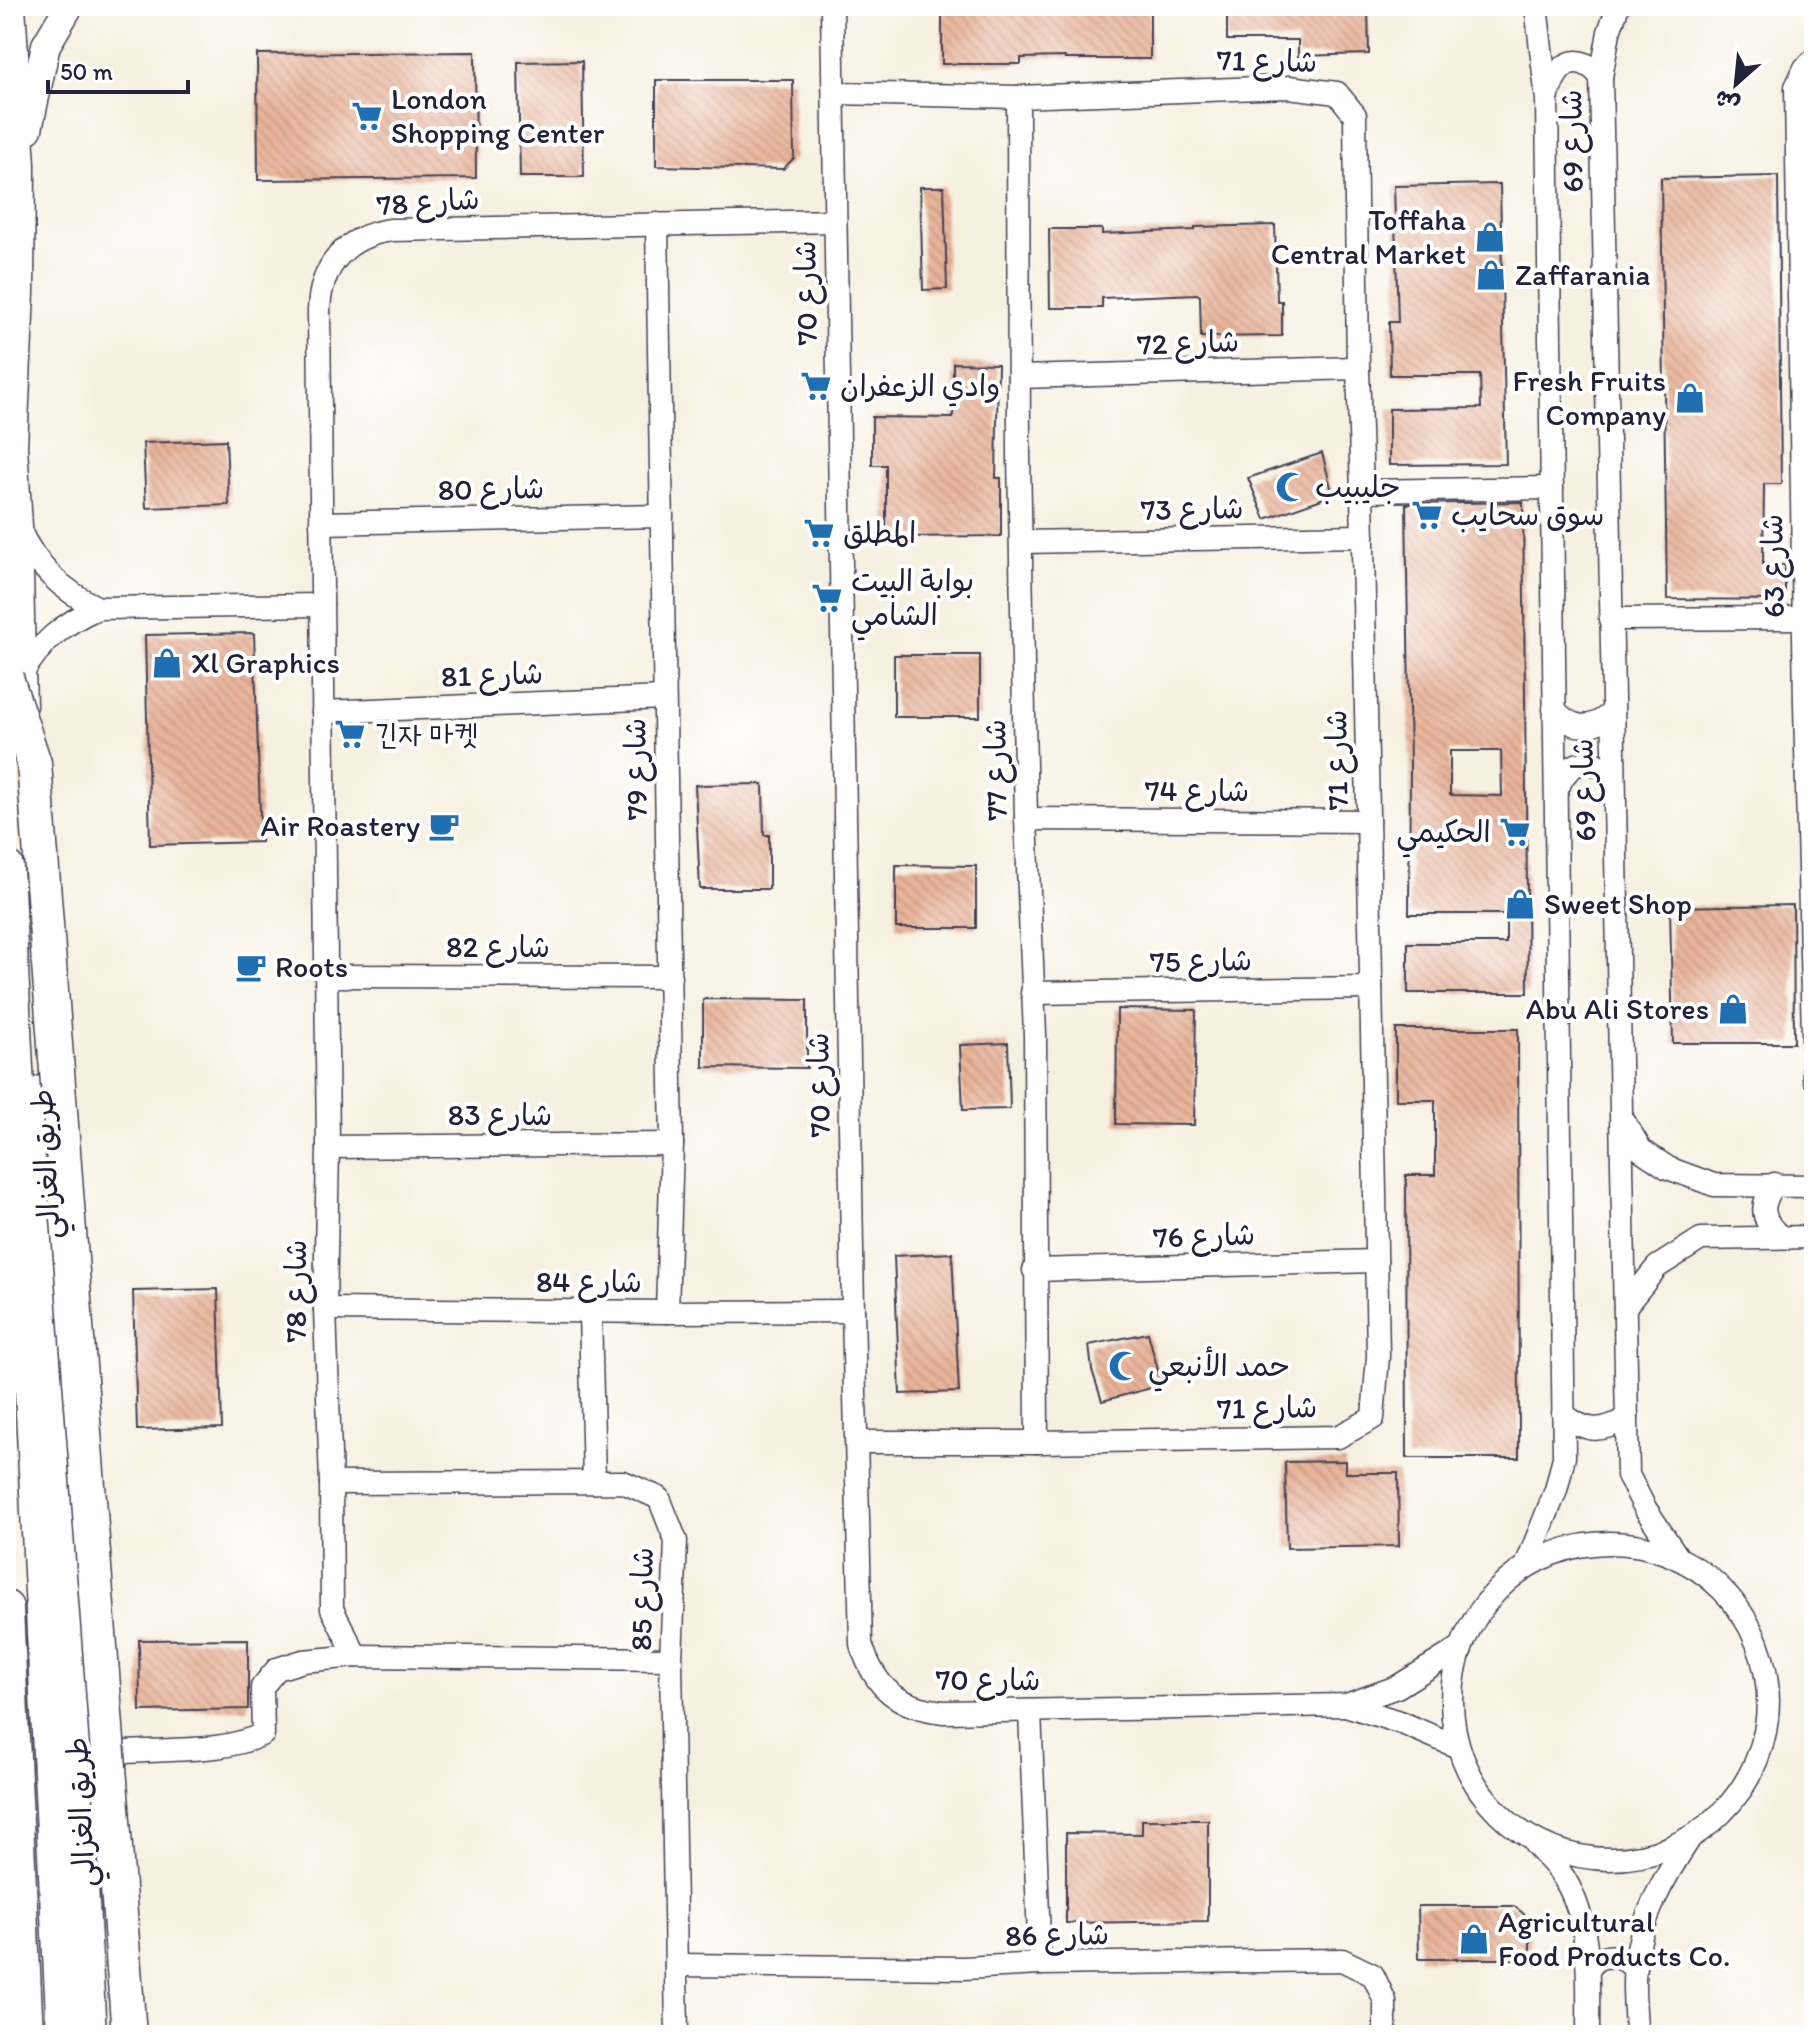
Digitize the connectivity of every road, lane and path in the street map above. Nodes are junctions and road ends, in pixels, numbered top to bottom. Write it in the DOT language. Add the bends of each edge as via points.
graph roads {
  1 [pos="11,6"];
  2 [pos="69,6"];
  3 [pos="832,6"];
  4 [pos="1536,6"];
  5 [pos="1618,6"];
  6 [pos="1814,60"];
  7 [pos="1601,77"];
  8 [pos="834,93"];
  9 [pos="1018,97"];
  10 [pos="1547,100"];
  11 [pos="21,165"];
  12 [pos="835,221"];
  13 [pos="657,224"];
  14 [pos="1358,368"];
  15 [pos="1019,377"];
  16 [pos="1552,488"];
  17 [pos="1362,491"];
  18 [pos="662,516"];
  19 [pos="321,523"];
  20 [pos="18,526"];
  21 [pos="1363,536"];
  22 [pos="1022,542"];
  23 [pos="322,605"];
  24 [pos="98,608"];
  25 [pos="1803,618"];
  26 [pos="1610,619"];
  27 [pos="13,677"];
  28 [pos="664,698"];
  29 [pos="1809,705"];
  30 [pos="1554,709"];
  31 [pos="323,712"];
  32 [pos="1611,713"];
  33 [pos="1614,776"];
  34 [pos="1557,791"];
  35 [pos="1026,819"];
  36 [pos="1368,821"];
  37 [pos="6,867"];
  38 [pos="326,976"];
  39 [pos="670,977"];
  40 [pos="1813,984"];
  41 [pos="1371,988"];
  42 [pos="1032,993"];
  43 [pos="1814,1078"];
  44 [pos="1621,1117"];
  45 [pos="672,1144"];
  46 [pos="328,1147"];
  47 [pos="1775,1184"];
  48 [pos="1814,1186"];
  49 [pos="1781,1237"];
  50 [pos="1814,1237"];
  51 [pos="1376,1261"];
  52 [pos="1034,1270"];
  53 [pos="1625,1307"];
  54 [pos="325,1309"];
  55 [pos="853,1311"];
  56 [pos="590,1312"];
  57 [pos="667,1312"];
  58 [pos="1563,1414"];
  59 [pos="1627,1418"];
  60 [pos="858,1442"];
  61 [pos="1037,1442"];
  62 [pos="594,1482"];
  63 [pos="331,1483"];
  64 [pos="1679,1559"];
  65 [pos="1526,1566"];
  66 [pos="6,1608"];
  67 [pos="1460,1648"];
  68 [pos="356,1656"];
  69 [pos="671,1659"];
  70 [pos="1346,1705"];
  71 [pos="1030,1711"];
  72 [pos="1458,1747"];
  73 [pos="79,1779"];
  74 [pos="1529,1837"];
  75 [pos="1690,1838"];
  76 [pos="6,1938"];
  77 [pos="1040,1964"];
  78 [pos="676,1965"];
  79 [pos="1634,1968"];
  80 [pos="1589,1969"];
  81 [pos="11,2035"];
  82 [pos="26,2035"];
  83 [pos="64,2035"];
  84 [pos="92,2035"];
  85 [pos="129,2035"];
  86 [pos="677,2035"];
  87 [pos="1385,2035"];
  88 [pos="1588,2035"];
  89 [pos="1636,2035"];
  1 -- 11 [label="main road, طريق الغزالي"];
  2 -- 11 [label="main road" via="46,45"];
  3 -- 8 [label="street, شارع 70"];
  4 -- 10 [label="street, شارع 69"];
  5 -- 7 [label="street, شارع 69"];
  6 -- 25 [label="street, شارع 63" via="1796,87"];
  7 -- 10 [label="street" via="1591,65 1576,61 1562,66"];
  7 -- 26 [label="street, شارع 69"];
  8 -- 9 [label="street, شارع 71"];
  8 -- 12 [label="street, شارع 70"];
  9 -- 14 [label="street, شارع 71" via="1289,87 1337,93 1355,115"];
  9 -- 15 [label="street, شارع 77"];
  10 -- 16 [label="street, شارع 69"];
  11 -- 20 [label="main road, طريق الغزالي" via="13,446"];
  12 -- 13 [label="street, شارع 78"];
  12 -- 55 [label="street, شارع 70"];
  13 -- 18 [label="street, شارع 79"];
  13 -- 19 [label="street, شارع 78" via="391,230 349,245 329,268 319,296"];
  14 -- 15 [label="street, شارع 72"];
  14 -- 17 [label="street, شارع 71"];
  15 -- 22 [label="street, شارع 77"];
  16 -- 17 [label="street"];
  16 -- 30 [label="street, شارع 69"];
  17 -- 21 [label="street, شارع 71"];
  18 -- 19 [label="street, شارع 80"];
  18 -- 28 [label="street, شارع 79"];
  19 -- 23 [label="street, شارع 78"];
  20 -- 24 [label="street" via="49,576"];
  20 -- 27 [label="main road, طريق الغزالي"];
  21 -- 22 [label="street, شارع 73"];
  21 -- 36 [label="street, شارع 71"];
  22 -- 35 [label="street, شارع 77"];
  23 -- 24 [label="street"];
  23 -- 31 [label="street, شارع 78"];
  24 -- 27 [label="street" via="66,624"];
  25 -- 26 [label="street"];
  25 -- 29 [label="street, شارع 63"];
  26 -- 32 [label="street, شارع 69"];
  27 -- 73 [label="main road, طريق الغزالي"];
  27 -- 85 [label="highway, bridge" via="34,763"];
  28 -- 31 [label="street, شارع 81"];
  28 -- 39 [label="street, شارع 79"];
  29 -- 40 [label="street, شارع 63"];
  30 -- 32 [label="street" via="1563,720 1589,727"];
  30 -- 34 [label="street, شارع 69"];
  31 -- 38 [label="street, شارع 78"];
  32 -- 33 [label="street, شارع 69"];
  33 -- 34 [label="street" via="1588,762 1562,776"];
  33 -- 44 [label="street, شارع 69"];
  34 -- 58 [label="street, شارع 69"];
  35 -- 36 [label="street, شارع 74"];
  35 -- 42 [label="street, شارع 77"];
  36 -- 41 [label="street, شارع 71"];
  37 -- 83 [label="highway, طريق الغزالي"];
  38 -- 39 [label="street, شارع 82"];
  38 -- 46 [label="street, شارع 78"];
  39 -- 45 [label="street, شارع 79"];
  40 -- 43 [label="street, شارع 63"];
  41 -- 42 [label="street, شارع 75"];
  41 -- 51 [label="street, شارع 71"];
  42 -- 52 [label="street, شارع 77"];
  44 -- 47 [label="street" via="1641,1150 1668,1168 1714,1185"];
  44 -- 53 [label="street, شارع 69"];
  45 -- 46 [label="street, شارع 83"];
  45 -- 57 [label="street, شارع 79"];
  46 -- 54 [label="street, شارع 78"];
  47 -- 48 [label="street"];
  47 -- 49 [label="street" via="1765,1197 1763,1212"];
  49 -- 50 [label="street"];
  49 -- 53 [label="street" via="1701,1239 1657,1267"];
  51 -- 52 [label="street, شارع 76"];
  51 -- 61 [label="street, شارع 71" via="1373,1418 1350,1431 1338,1437"];
  52 -- 61 [label="street, شارع 77"];
  53 -- 59 [label="street, شارع 69"];
  54 -- 56 [label="street, شارع 84"];
  54 -- 63 [label="street, شارع 78"];
  55 -- 57 [label="street, شارع 84"];
  55 -- 60 [label="street, شارع 70"];
  56 -- 57 [label="street, شارع 84"];
  56 -- 62 [label="street"];
  58 -- 59 [label="street" via="1590,1429 1608,1429"];
  58 -- 65 [label="street, شارع 69" via="1564,1457 1556,1490"];
  59 -- 64 [label="street, شارع 69" via="1628,1475"];
  60 -- 61 [label="street, شارع 71"];
  60 -- 71 [label="street, شارع 70" via="861,1644 880,1685 920,1709"];
  62 -- 63 [label="street, شارع 85"];
  62 -- 69 [label="street, شارع 85" via="623,1482 659,1498 676,1541"];
  63 -- 68 [label="street, شارع 78" via="332,1609"];
  64 -- 65 [label="street" via="1641,1546 1602,1543 1563,1550"];
  64 -- 75 [label="street" via="1711,1580 1737,1607 1756,1640 1768,1714 1760,1751 1744,1786 1720,1815"];
  65 -- 67 [label="street" via="1494,1592"];
  66 -- 82 [label="highway"];
  67 -- 70 [label="street, شارع 70" via="1397,1687"];
  67 -- 72 [label="street" via="1452,1681"];
  68 -- 69 [label="street"];
  68 -- 73 [label="street" via="277,1669 262,1687 263,1734 251,1740 101,1756"];
  69 -- 78 [label="street, شارع 85"];
  70 -- 71 [label="street, شارع 70"];
  70 -- 72 [label="street, شارع 70"];
  71 -- 77 [label="street"];
  72 -- 74 [label="street" via="1485,1799"];
  73 -- 84 [label="main road, طريق الغزالي"];
  74 -- 75 [label="street" via="1592,1858 1648,1854"];
  74 -- 80 [label="street" via="1560,1871 1576,1900"];
  75 -- 79 [label="street" via="1662,1879"];
  76 -- 81 [label="main road"];
  77 -- 78 [label="street, شارع 86"];
  77 -- 87 [label="street, شارع 86" via="1342,1960 1373,1975 1385,2001"];
  78 -- 86 [label="street, شارع 85"];
  79 -- 80 [label="street" via="1611,1955 1596,1959"];
  79 -- 89 [label="street"];
  80 -- 88 [label="street"];
}
